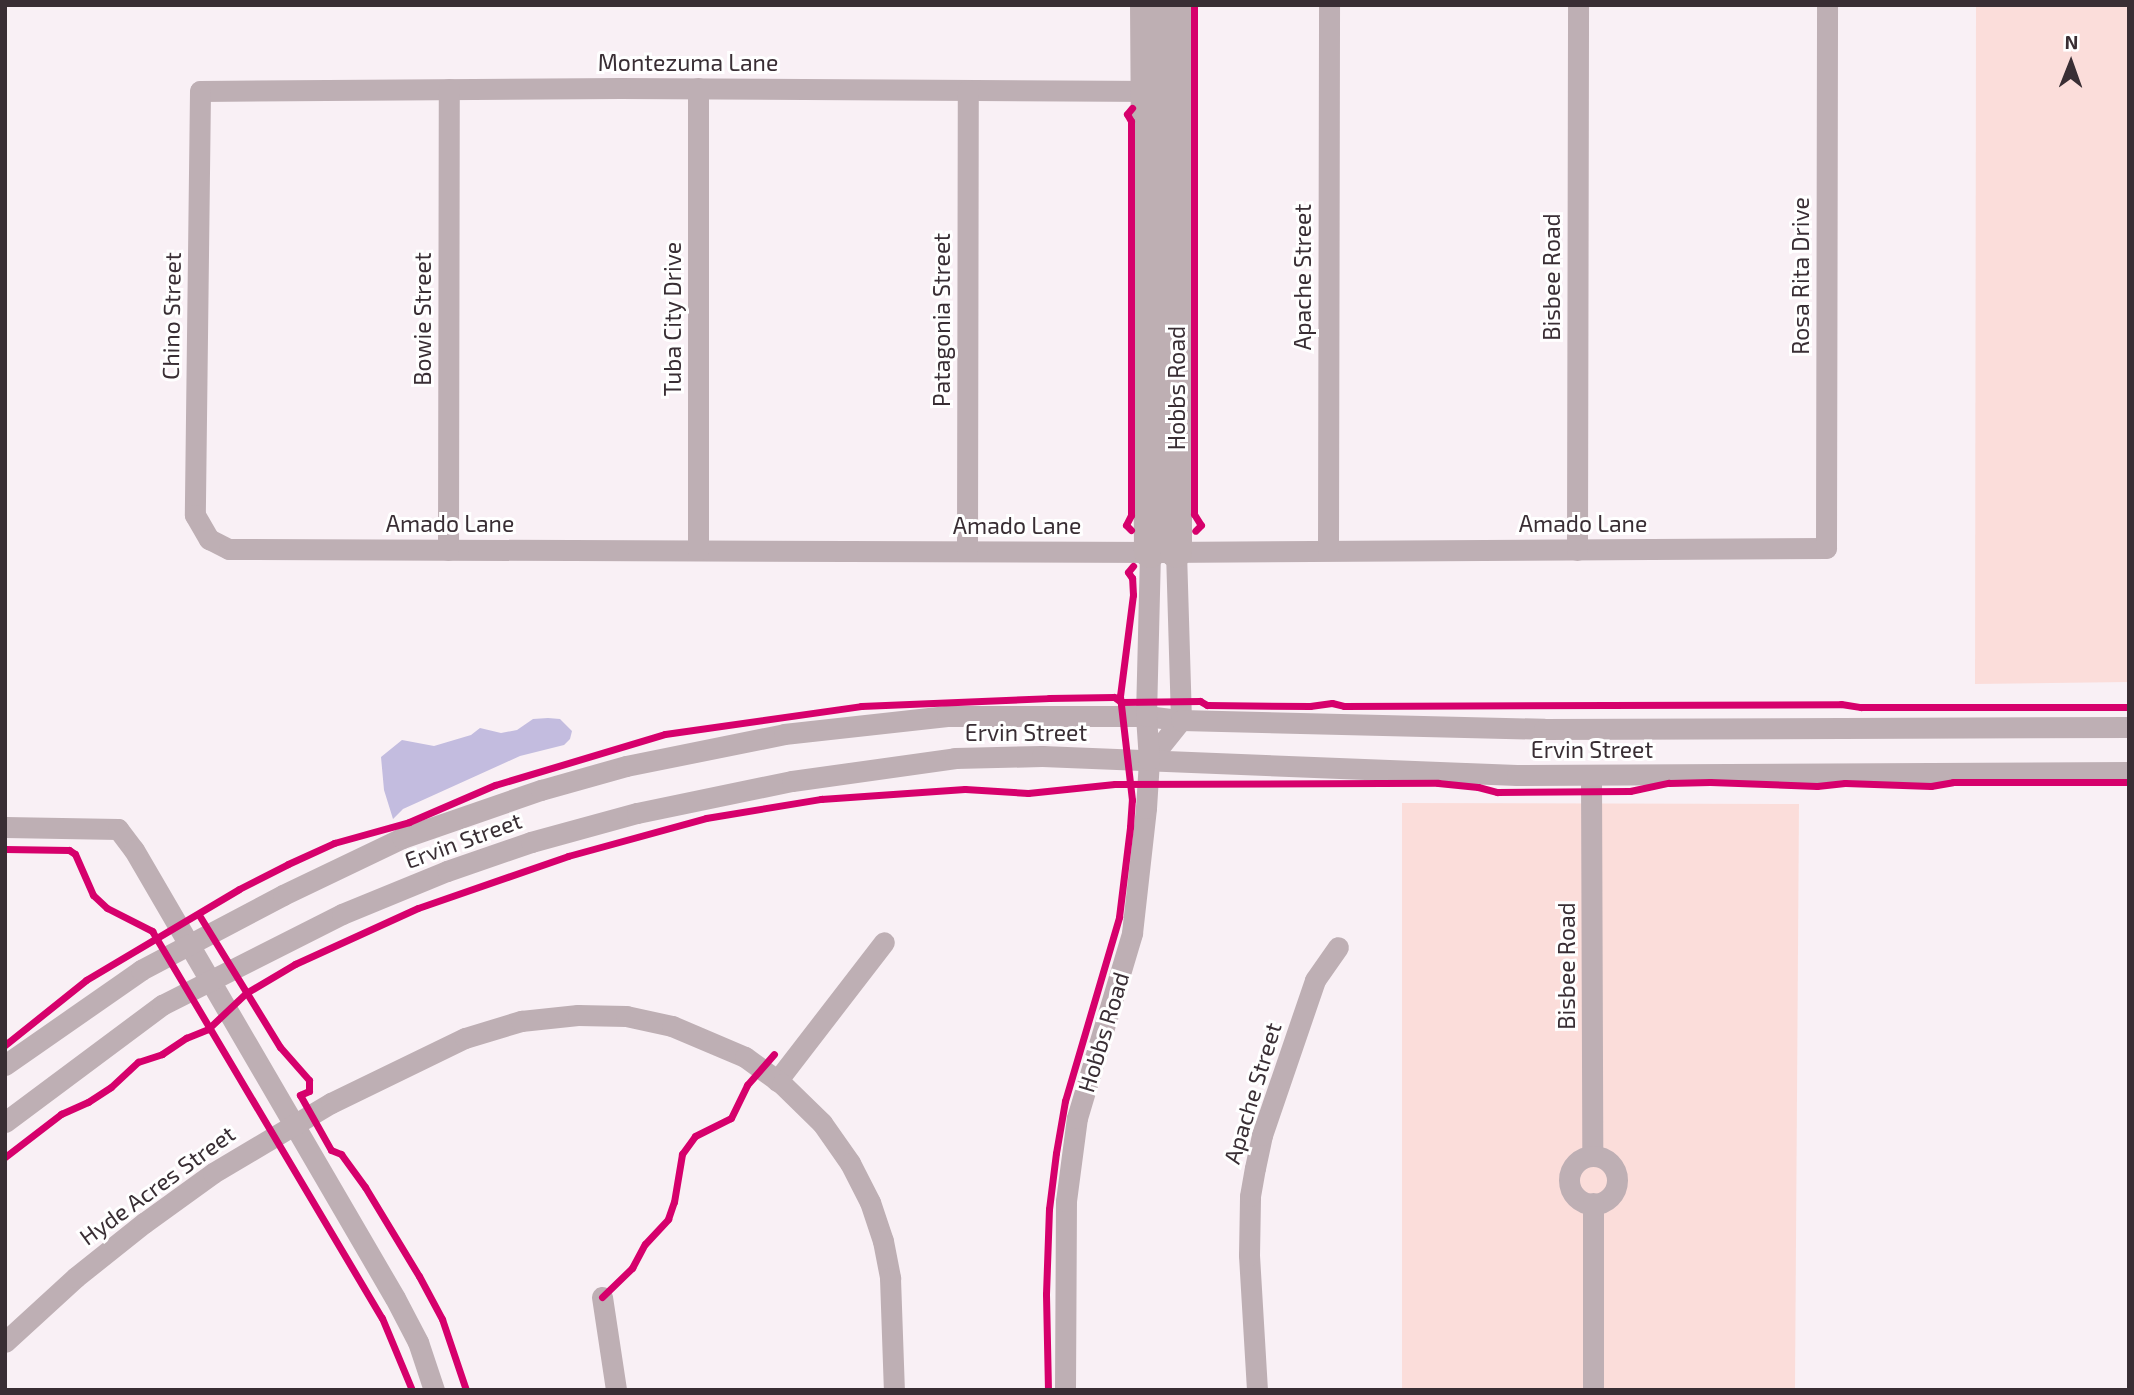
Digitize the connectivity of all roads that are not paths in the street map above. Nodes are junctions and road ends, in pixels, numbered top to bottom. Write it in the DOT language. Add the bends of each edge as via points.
graph roads {
  1 [pos="1146,5"];
  2 [pos="1176,5"];
  3 [pos="1329,5"];
  4 [pos="1578,5"];
  5 [pos="1827,5"];
  6 [pos="698,88"];
  7 [pos="449,89"];
  8 [pos="200,90"];
  9 [pos="968,90"];
  10 [pos="1161,91"];
  11 [pos="209,539"];
  12 [pos="1826,548"];
  13 [pos="447,550"];
  14 [pos="967,550"];
  15 [pos="1328,550"];
  16 [pos="1577,550"];
  17 [pos="698,551"];
  18 [pos="1163,552"];
  19 [pos="1146,716"];
  20 [pos="1181,720"];
  21 [pos="2129,727"];
  22 [pos="1149,760"];
  23 [pos="2129,772"];
  24 [pos="1591,775"];
  25 [pos="5,827"];
  26 [pos="185,936"];
  27 [pos="884,942"];
  28 [pos="1338,947"];
  29 [pos="211,981"];
  30 [pos="5,1065"];
  31 [pos="769,1075"];
  32 [pos="302,1119"];
  33 [pos="5,1122"];
  34 [pos="1592,1156"];
  35 [pos="1592,1203"];
  36 [pos="603,1297"];
  37 [pos="5,1342"];
  38 [pos="434,1390"];
  39 [pos="616,1390"];
  40 [pos="894,1390"];
  41 [pos="1065,1390"];
  42 [pos="1257,1390"];
  43 [pos="1593,1390"];
  1 -- 10 [label="street, Hobbs Road"];
  2 -- 10 [label="street, Hobbs Road"];
  3 -- 15 [label="street, Apache Street"];
  4 -- 16 [label="street, Bisbee Road"];
  5 -- 12 [label="street, Rosa Rita Drive"];
  6 -- 7 [label="street, Montezuma Lane"];
  6 -- 9 [label="street, Montezuma Lane"];
  6 -- 17 [label="street, Tuba City Drive"];
  7 -- 8 [label="street, Montezuma Lane"];
  7 -- 13 [label="street, Bowie Street"];
  8 -- 11 [label="street, Chino Street" via="195,515"];
  9 -- 10 [label="street, Montezuma Lane"];
  9 -- 14 [label="street, Patagonia Street"];
  10 -- 18 [label="street, Hobbs Road"];
  11 -- 13 [label="street, Amado Lane" via="229,549"];
  12 -- 16 [label="street, Amado Lane"];
  13 -- 17 [label="street, Amado Lane"];
  14 -- 17 [label="street, Amado Lane"];
  14 -- 18 [label="street, Amado Lane"];
  15 -- 16 [label="street, Amado Lane"];
  15 -- 18 [label="street, Amado Lane"];
  18 -- 19 [label="street, Hobbs Road"];
  18 -- 20 [label="street, Hobbs Road"];
  19 -- 20 [label="street, Ervin Street"];
  19 -- 22 [label="street, Hobbs Road"];
  19 -- 26 [label="street, Ervin Street" via="947,716 859,724 626,766 402,838"];
  20 -- 21 [label="street, Ervin Street" via="1544,729"];
  20 -- 22 [label="street"];
  22 -- 24 [label="street, Ervin Street"];
  22 -- 29 [label="street, Ervin Street" via="955,758 721,793 531,842 447,871 342,914"];
  22 -- 41 [label="street, Hobbs Road" via="1132,933 1077,1118 1066,1201"];
  23 -- 24 [label="street, Ervin Street"];
  24 -- 34 [label="street, Bisbee Road"];
  25 -- 26 [label="street" via="118,829"];
  26 -- 29 [label="street"];
  26 -- 30 [label="street, Ervin Street" via="162,948 141,970"];
  27 -- 31 [label="street"];
  28 -- 42 [label="street, Apache Street" via="1315,980 1255,1168 1249,1255"];
  29 -- 32 [label="street"];
  29 -- 33 [label="street, Ervin Street" via="162,1005"];
  31 -- 32 [label="street, Hyde Acres Street" via="745,1057 672,1026 626,1017 578,1015 522,1021 465,1038"];
  31 -- 40 [label="street, Hyde Acres Street" via="822,1123 870,1202 890,1278"];
  32 -- 37 [label="street, Hyde Acres Street" via="144,1223"];
  32 -- 38 [label="street" via="418,1342"];
  34 -- 35 [label="street" via="1577,1162 1569,1176 1577,1197"];
  34 -- 35 [label="street" via="1612,1165 1617,1180 1606,1200"];
  35 -- 43 [label="street"];
  36 -- 39 [label="street"];
}
